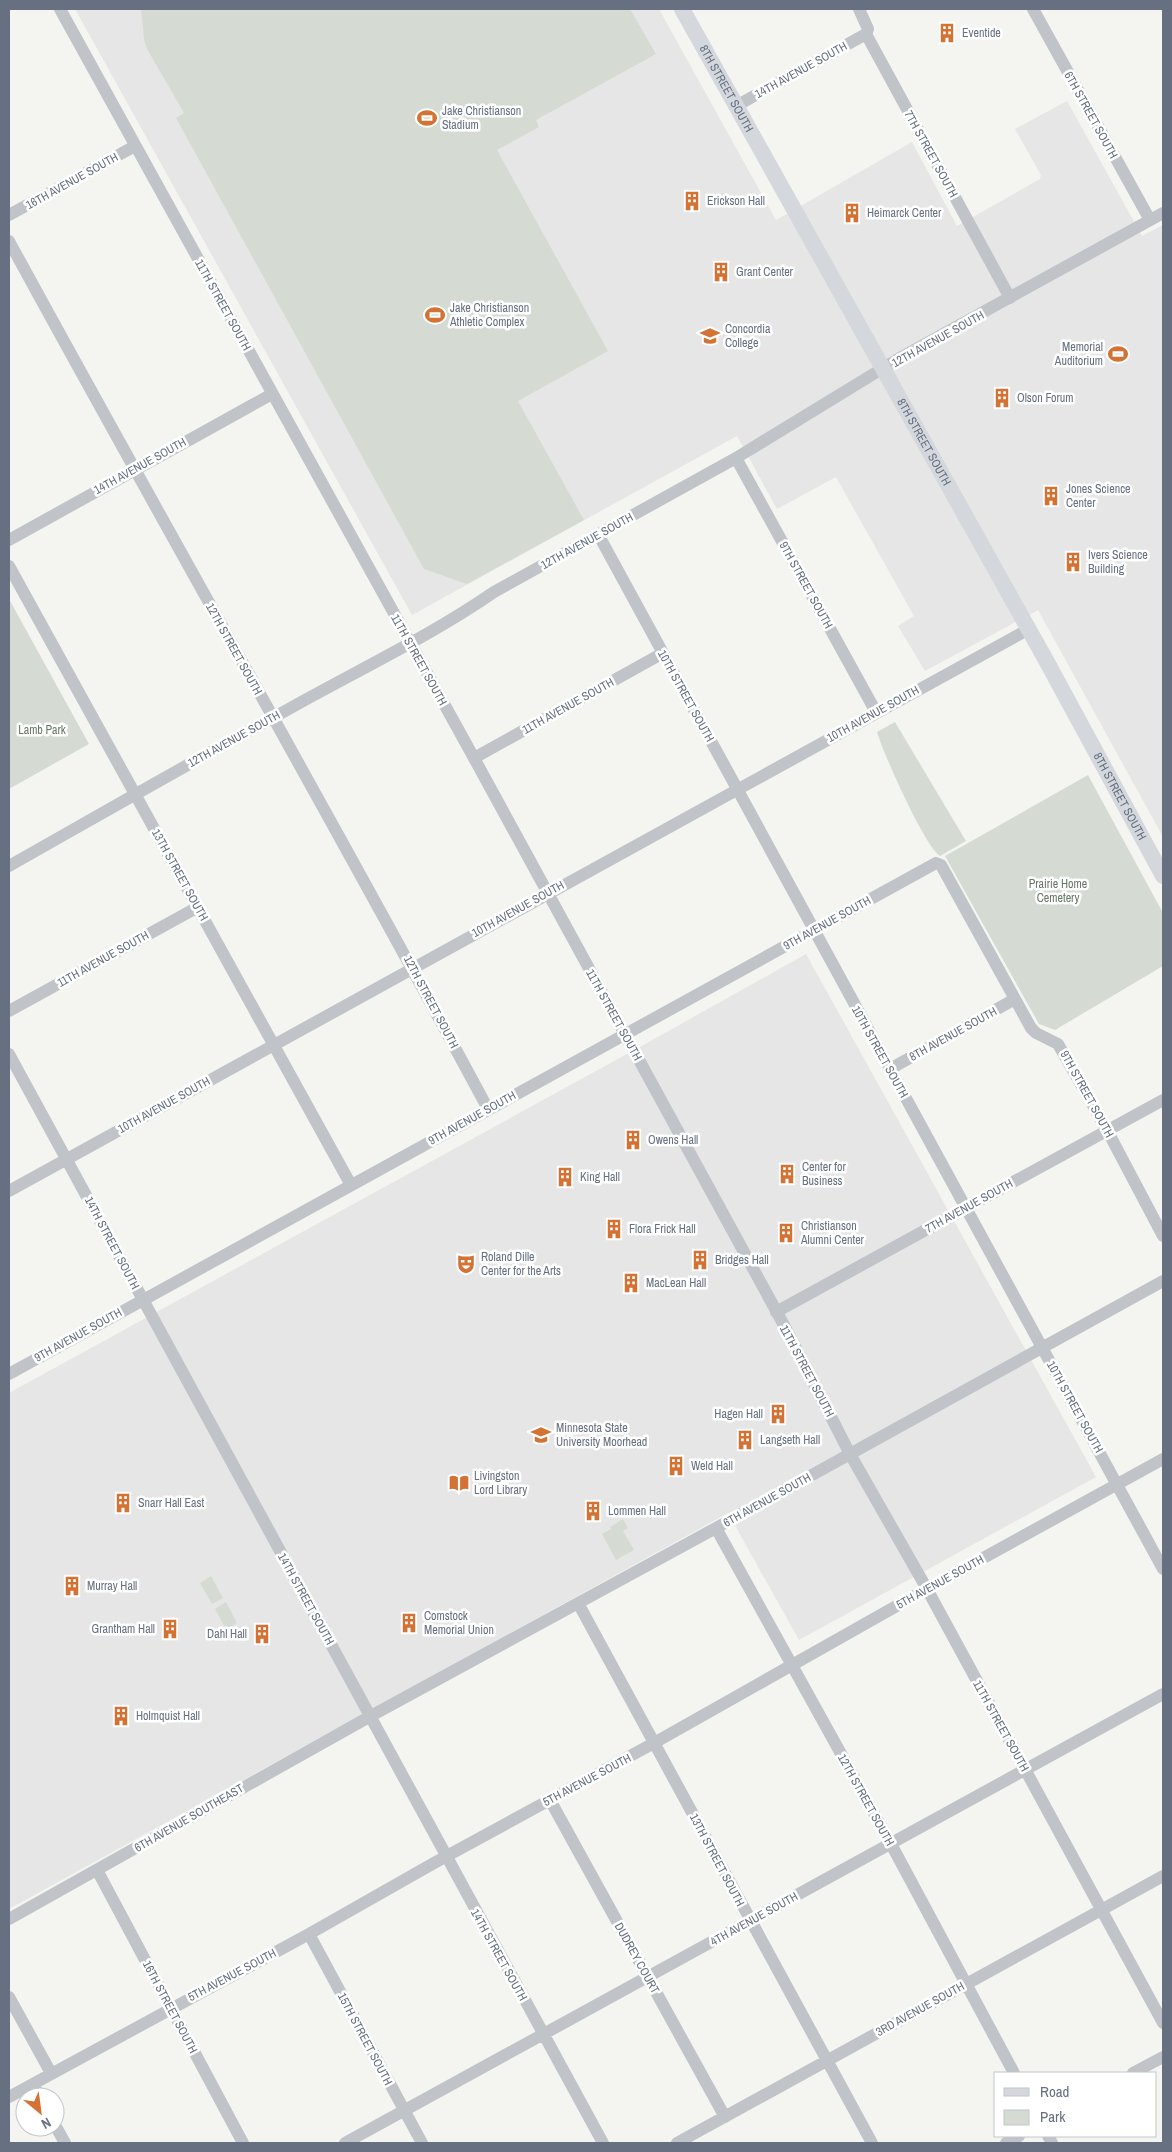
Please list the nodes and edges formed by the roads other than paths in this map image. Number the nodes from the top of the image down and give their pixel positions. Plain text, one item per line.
1 (60, 9) edge
2 (682, 9) edge
3 (858, 9) edge
4 (1033, 9) edge
5 (866, 34) junction
6 (736, 106) junction
7 (135, 146) junction
8 (1163, 212) edge
9 (9, 215) edge
10 (1150, 220) junction
11 (9, 241) edge
12 (1010, 298) junction
13 (883, 369) junction
14 (272, 394) junction
15 (736, 458) junction
16 (134, 470) junction
17 (598, 534) junction
18 (9, 540) edge
19 (9, 566) edge
20 (1029, 629) junction
21 (410, 643) junction
22 (663, 653) junction
23 (876, 712) junction
24 (273, 718) junction
25 (474, 758) junction
26 (737, 789) junction
27 (135, 795) junction
28 (936, 863) joint
29 (9, 866) edge
30 (1163, 876) edge
31 (548, 894) junction
32 (198, 907) junction
33 (814, 930) junction
34 (413, 968) junction
35 (1015, 999) junction
36 (9, 1011) edge
37 (624, 1034) junction
38 (274, 1044) junction
39 (9, 1054) edge
40 (890, 1069) junction
41 (1163, 1100) edge
42 (488, 1109) junction
43 (1107, 1130) junction
44 (66, 1159) junction
45 (351, 1185) junction
46 (9, 1192) edge
47 (966, 1208) junction
48 (1163, 1236) edge
49 (1163, 1281) edge
50 (142, 1300) junction
51 (776, 1312) junction
52 (1042, 1348) junction
53 (9, 1374) edge
54 (850, 1454) junction
55 (1163, 1459) edge
56 (1117, 1485) junction
57 (716, 1528) junction
58 (1163, 1569) edge
59 (927, 1589) junction
60 (578, 1603) junction
61 (792, 1666) junction
62 (1163, 1694) edge
63 (369, 1716) junction
64 (654, 1744) junction
65 (1026, 1770) junction
66 (550, 1800) junction
67 (891, 1844) junction
68 (446, 1856) junction
69 (97, 1870) junction
70 (1163, 1876) edge
71 (1101, 1910) junction
72 (9, 1919) edge
73 (750, 1921) junction
74 (309, 1934) junction
75 (648, 1977) junction
76 (966, 1984) junction
77 (9, 1997) edge
78 (171, 2008) junction
79 (1163, 2023) edge
80 (543, 2034) junction
81 (1163, 2057) edge
82 (827, 2061) junction
83 (1013, 2072) edge
84 (1135, 2072) edge
85 (51, 2074) junction
86 (33, 2084) junction
87 (35, 2087) edge
88 (9, 2097) edge
89 (404, 2111) junction
90 (724, 2117) junction
91 (1017, 2137) edge
92 (243, 2143) edge
93 (345, 2143) edge
94 (422, 2143) edge
95 (603, 2143) edge
96 (677, 2143) edge
97 (872, 2143) edge
98 (1006, 2143) edge

1 - 7 street, 11TH STREET SOUTH
2 - 6 main road, 8TH STREET SOUTH
3 - 5 street, 7TH STREET SOUTH
4 - 10 street, 6TH STREET SOUTH
5 - 6 street, 14TH AVENUE SOUTH
5 - 12 street, 7TH STREET SOUTH
6 - 13 main road, 8TH STREET SOUTH
7 - 9 street, 16TH AVENUE SOUTH
7 - 14 street, 11TH STREET SOUTH
8 - 10 street, 12TH AVENUE SOUTH
10 - 12 street, 12TH AVENUE SOUTH
11 - 16 street, 12TH STREET SOUTH
12 - 13 street, 12TH AVENUE SOUTH
13 - 15 street, 12TH AVENUE SOUTH
13 - 20 main road, 8TH STREET SOUTH
14 - 16 street, 14TH AVENUE SOUTH
14 - 21 street, 11TH STREET SOUTH
15 - 17 street, 12TH AVENUE SOUTH
15 - 23 street, 9TH STREET SOUTH
16 - 18 street, 14TH AVENUE SOUTH
16 - 24 street, 12TH STREET SOUTH
17 - 21 street, 12TH AVENUE SOUTH
17 - 22 street, 10TH STREET SOUTH
19 - 27 street, 13TH STREET SOUTH
20 - 23 street, 10TH AVENUE SOUTH
20 - 30 main road, 8TH STREET SOUTH
21 - 24 street, 12TH AVENUE SOUTH
21 - 25 street, 11TH STREET SOUTH
22 - 25 street, 11TH AVENUE SOUTH
22 - 26 street, 10TH STREET SOUTH
23 - 26 street, 10TH AVENUE SOUTH
24 - 27 street, 12TH AVENUE SOUTH
24 - 34 street, 12TH STREET SOUTH
25 - 31 street, 11TH STREET SOUTH
26 - 31 street, 10TH AVENUE SOUTH
26 - 33 street, 10TH STREET SOUTH
27 - 29 street, 12TH AVENUE SOUTH
27 - 32 street, 13TH STREET SOUTH
28 - 33 street, 9TH AVENUE SOUTH
28 - 35 street, 9TH STREET SOUTH
31 - 34 street, 10TH AVENUE SOUTH
31 - 37 street, 11TH STREET SOUTH
32 - 36 street, 11TH AVENUE SOUTH
32 - 38 street, 13TH STREET SOUTH
33 - 37 street, 9TH AVENUE SOUTH
33 - 40 street, 10TH STREET SOUTH
34 - 38 street, 10TH AVENUE SOUTH
34 - 42 street, 12TH STREET SOUTH
35 - 40 street, 8TH AVENUE SOUTH
35 - 43 street, 9TH STREET SOUTH
37 - 42 street, 9TH AVENUE SOUTH
37 - 51 street, 11TH STREET SOUTH
38 - 44 street, 10TH AVENUE SOUTH
38 - 45 street, 13TH STREET SOUTH
39 - 44 street, 14TH STREET SOUTH
40 - 47 street, 10TH STREET SOUTH
41 - 43 street, 7TH AVENUE SOUTH
42 - 45 street, 9TH AVENUE SOUTH
43 - 47 street, 7TH AVENUE SOUTH
43 - 48 street, 9TH STREET SOUTH
44 - 46 street, 10TH AVENUE SOUTH
44 - 50 street, 14TH STREET SOUTH
45 - 50 street, 9TH AVENUE SOUTH
47 - 51 street, 7TH AVENUE SOUTH
47 - 52 street, 10TH STREET SOUTH
49 - 52 street, 6TH AVENUE SOUTH
50 - 53 street, 9TH AVENUE SOUTH
50 - 63 street, 14TH STREET SOUTH
51 - 54 street, 11TH STREET SOUTH
52 - 54 street, 6TH AVENUE SOUTH
52 - 56 street, 10TH STREET SOUTH
54 - 57 street, 6TH AVENUE SOUTH
54 - 59 street, 11TH STREET SOUTH
55 - 56 street, 5TH AVENUE SOUTH
56 - 58 street, 10TH STREET SOUTH
56 - 59 street, 5TH AVENUE SOUTH
57 - 60 street, 6TH AVENUE SOUTH
57 - 61 street, 12TH STREET SOUTH
59 - 61 street, 5TH AVENUE SOUTH
59 - 65 street, 11TH STREET SOUTH
60 - 63 street, 6TH AVENUE SOUTH
60 - 64 street, 13TH STREET SOUTH
61 - 64 street, 5TH AVENUE SOUTH
61 - 67 street, 12TH STREET SOUTH
62 - 65 street, 4TH AVENUE SOUTH
63 - 68 street, 14TH STREET SOUTH
63 - 69 street, 6TH AVENUE SOUTHEAST
64 - 66 street, 5TH AVENUE SOUTH
64 - 73 street, 13TH STREET SOUTH
65 - 67 street, 4TH AVENUE SOUTH
65 - 71 street, 11TH STREET SOUTH
66 - 68 street, 5TH AVENUE SOUTH
66 - 75 street, DUDREY COURT
67 - 73 street, 4TH AVENUE SOUTH
67 - 76 street, 12TH STREET SOUTH
68 - 74 street, 5TH AVENUE SOUTH
68 - 80 street, 14TH STREET SOUTH
69 - 72 street, 6TH AVENUE SOUTHEAST
69 - 78 street, 16TH STREET SOUTH
70 - 71 street, 3RD AVENUE SOUTH
71 - 76 street, 3RD AVENUE SOUTH
71 - 79 street, 11TH STREET SOUTH
73 - 75 street, 4TH AVENUE SOUTH
73 - 82 street, 13TH STREET SOUTH
74 - 78 street, 5TH AVENUE SOUTH
74 - 89 street, 15TH STREET SOUTH
75 - 80 street, 4TH AVENUE SOUTH
75 - 90 street, DUDREY COURT
76 - 82 street, 3RD AVENUE SOUTH
76 - 83 street, 12TH STREET SOUTH
77 - 85 street
78 - 85 street, 5TH AVENUE SOUTH
78 - 92 street, 16TH STREET SOUTH
80 - 89 street, 4TH AVENUE SOUTH
80 - 95 street, 14TH STREET SOUTH
81 - 84 street
82 - 90 street, 3RD AVENUE SOUTH
82 - 97 street, 13TH STREET SOUTH
85 - 86 street, 5TH AVENUE SOUTH
86 - 87 street
86 - 88 street, 5TH AVENUE SOUTH
89 - 93 street, 4TH AVENUE SOUTH
89 - 94 street, 15TH STREET SOUTH
90 - 96 street, 3RD AVENUE SOUTH
91 - 98 street

